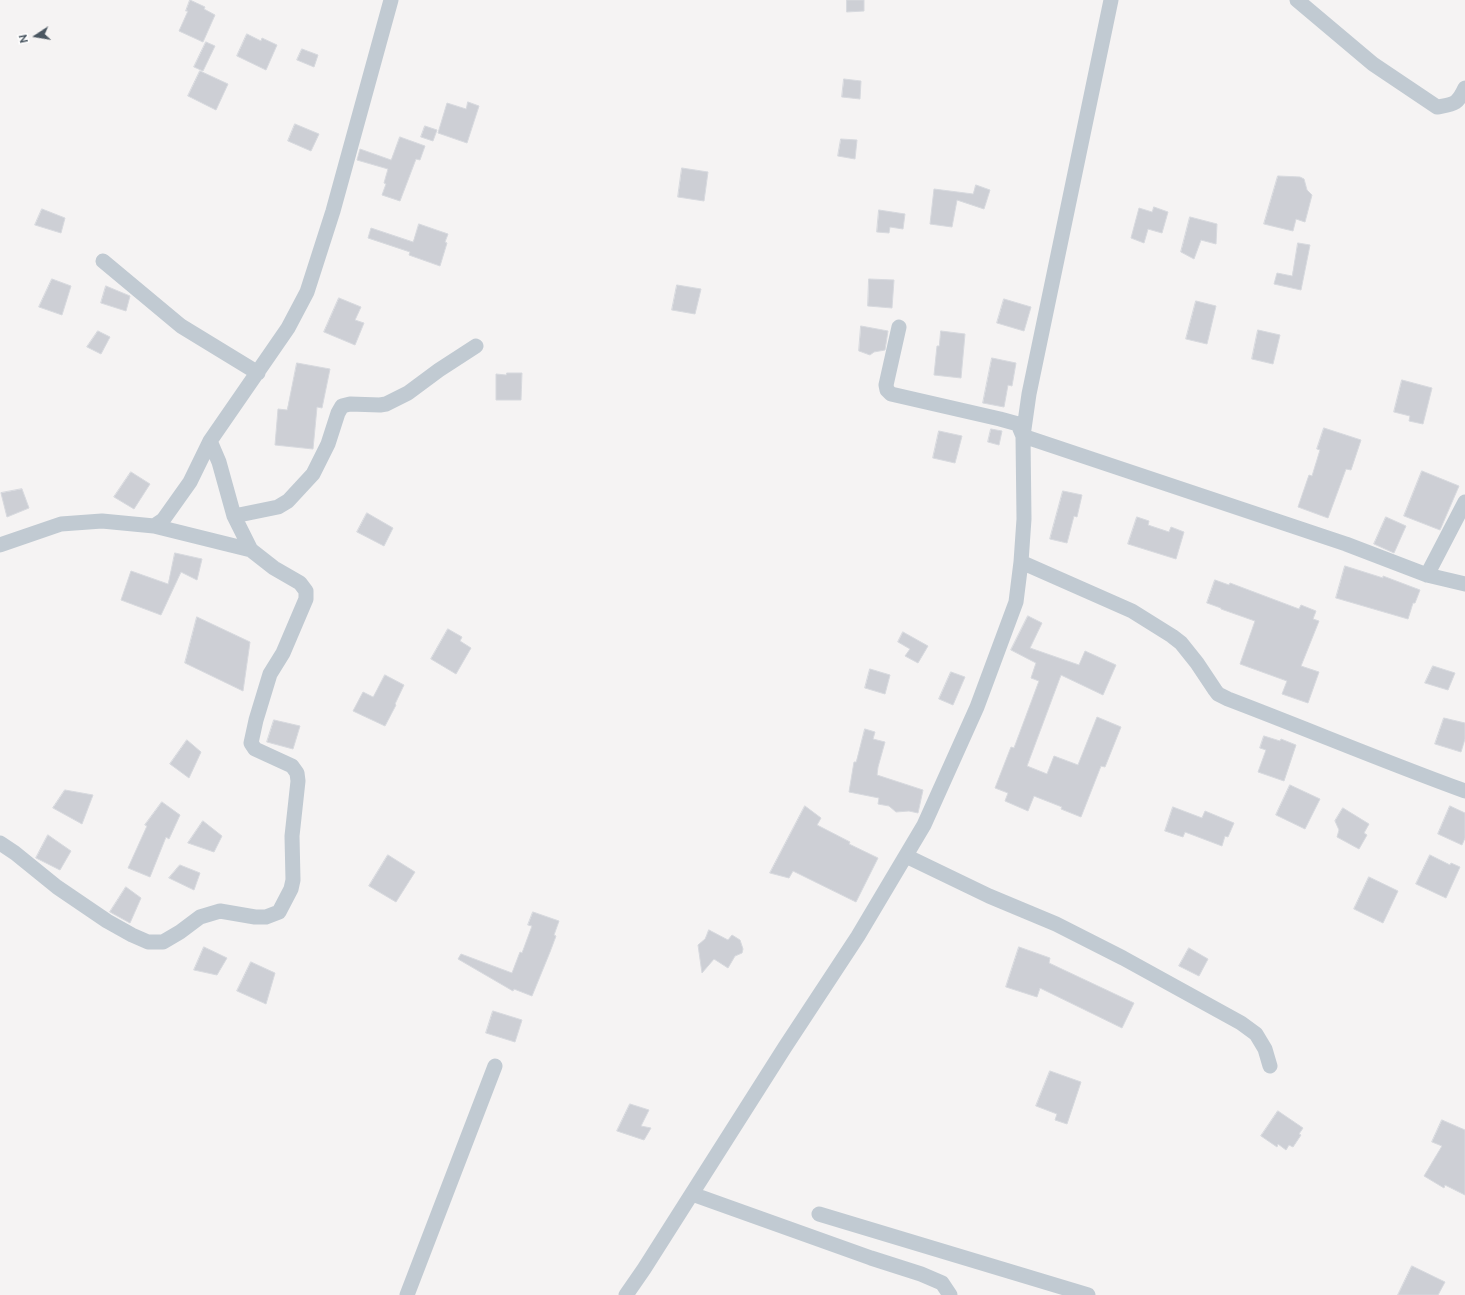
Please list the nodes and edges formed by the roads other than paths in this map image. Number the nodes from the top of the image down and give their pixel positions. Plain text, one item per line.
1 (391, 0) edge
2 (1111, 0) edge
3 (1297, 0) edge
4 (1465, 88) edge
5 (103, 261) dead end
6 (899, 327) dead end
7 (476, 346) dead end
8 (258, 373) junction
9 (1023, 436) junction
10 (210, 441) junction
11 (1465, 502) edge
12 (234, 516) junction
13 (154, 526) junction
14 (0, 545) edge
15 (252, 550) junction
16 (1021, 562) junction
17 (1427, 575) junction
18 (1465, 584) edge
19 (1465, 791) edge
20 (0, 843) edge
21 (906, 856) junction
22 (495, 1066) dead end
23 (1270, 1066) dead end
24 (692, 1194) junction
25 (819, 1214) dead end
26 (407, 1295) edge
27 (626, 1295) edge
28 (950, 1295) edge
29 (1088, 1295) edge

1 - 8 street
2 - 9 street
3 - 4 street
5 - 8 street
6 - 9 street
7 - 12 street
8 - 10 street
9 - 16 street
9 - 17 street
10 - 12 street
10 - 13 street
11 - 17 street
12 - 15 street
13 - 14 street
13 - 15 street
15 - 20 street
16 - 19 street
16 - 21 street
17 - 18 street
21 - 23 street
21 - 24 street
22 - 26 street
24 - 27 street
24 - 28 street
25 - 29 street

